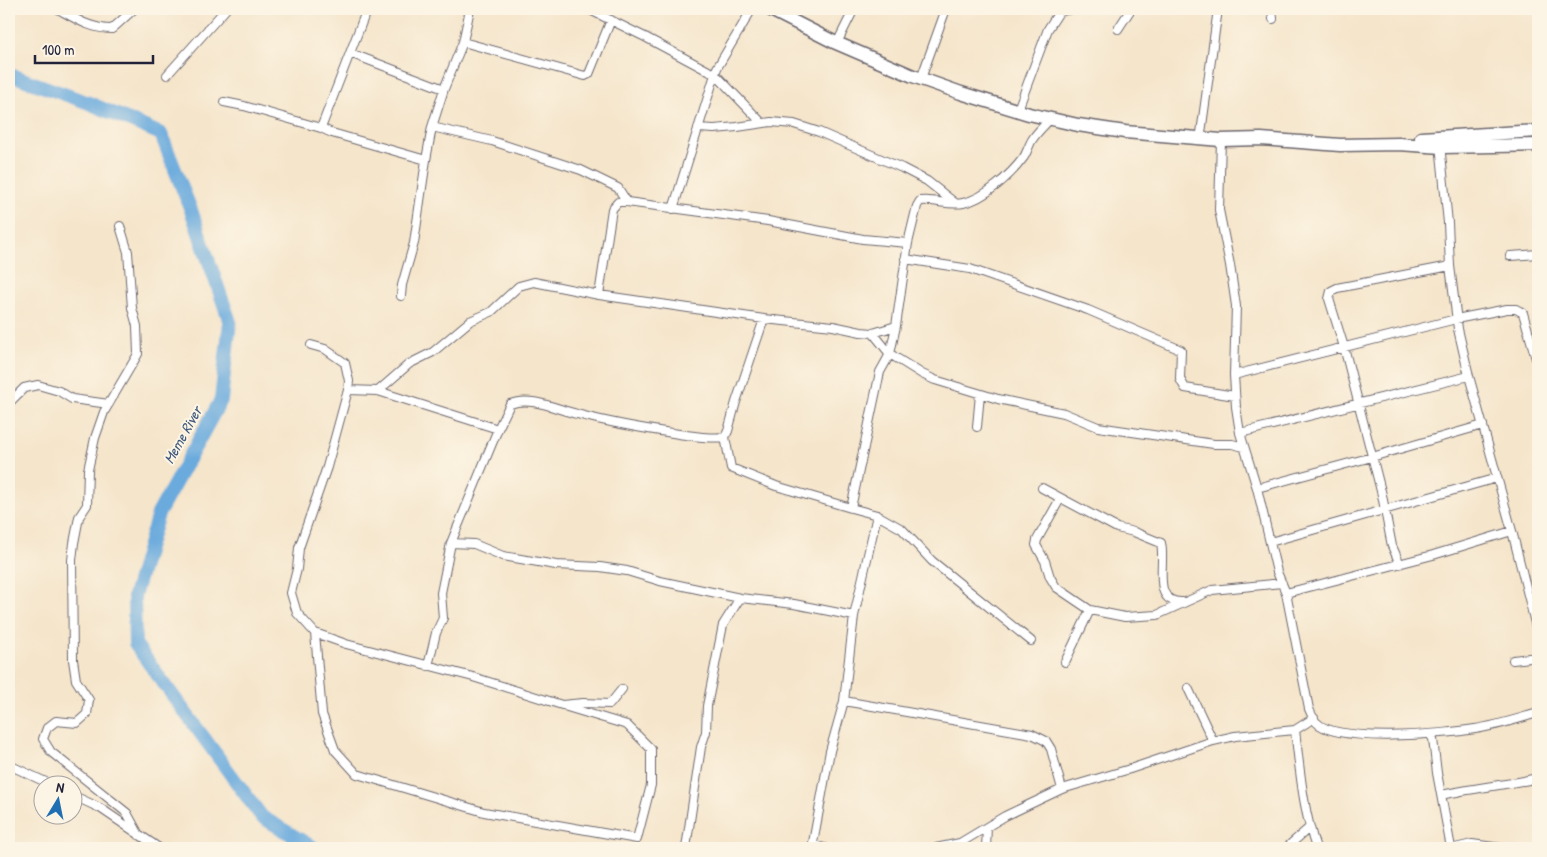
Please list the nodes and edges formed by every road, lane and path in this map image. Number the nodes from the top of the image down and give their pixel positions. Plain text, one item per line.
1 (58, 9) edge
2 (134, 9) edge
3 (226, 9) edge
4 (367, 9) edge
5 (470, 9) edge
6 (588, 9) edge
7 (752, 9) edge
8 (769, 9) edge
9 (786, 9) edge
10 (854, 9) edge
11 (946, 9) edge
12 (1072, 9) edge
13 (1131, 9) edge
14 (1218, 9) edge
15 (1272, 9) edge
16 (611, 20) junction
17 (1273, 20) dead end
18 (1118, 29) dead end
19 (840, 37) junction
20 (462, 42) junction
21 (350, 52) junction
22 (923, 73) junction
23 (716, 74) junction
24 (167, 75) dead end
25 (444, 90) junction
26 (224, 102) dead end
27 (1020, 104) junction
28 (1050, 119) junction
29 (762, 123) junction
30 (432, 127) junction
31 (321, 128) junction
32 (698, 128) junction
33 (1538, 131) edge
34 (1201, 133) junction
35 (1221, 140) junction
36 (1440, 142) junction
37 (1538, 144) edge
38 (426, 160) junction
39 (627, 202) junction
40 (956, 204) junction
41 (673, 209) junction
42 (120, 226) dead end
43 (908, 243) junction
44 (1538, 254) edge
45 (1510, 256) dead end
46 (905, 259) junction
47 (1450, 266) junction
48 (599, 294) junction
49 (401, 296) dead end
50 (1456, 318) junction
51 (764, 319) junction
52 (896, 326) junction
53 (872, 333) junction
54 (310, 345) dead end
55 (1344, 347) junction
56 (890, 354) junction
57 (1538, 366) edge
58 (1234, 375) junction
59 (1469, 376) junction
60 (348, 390) junction
61 (378, 391) junction
62 (980, 394) junction
63 (1235, 396) junction
64 (9, 403) edge
65 (109, 404) junction
66 (1358, 405) junction
67 (1483, 425) junction
68 (977, 427) dead end
69 (498, 430) junction
70 (1240, 433) junction
71 (725, 437) junction
72 (1244, 448) junction
73 (1372, 457) junction
74 (1497, 478) junction
75 (1042, 488) dead end
76 (1257, 488) junction
77 (1060, 499) junction
78 (851, 508) junction
79 (1385, 509) junction
80 (877, 515) junction
81 (1512, 532) junction
82 (1270, 542) junction
83 (451, 544) junction
84 (1400, 564) junction
85 (1282, 583) junction
86 (1286, 593) junction
87 (740, 598) junction
88 (1184, 602) junction
89 (1090, 610) junction
90 (854, 616) junction
91 (314, 633) junction
92 (1538, 635) edge
93 (1031, 641) dead end
94 (1538, 657) edge
95 (1513, 660) dead end
96 (1065, 662) dead end
97 (428, 666) junction
98 (1188, 688) dead end
99 (622, 690) dead end
100 (844, 701) junction
101 (562, 705) junction
102 (1538, 713) edge
103 (1314, 718) junction
104 (1295, 730) junction
105 (1430, 734) junction
106 (1213, 741) junction
107 (9, 765) edge
108 (32, 776) edge
109 (1538, 778) edge
110 (1062, 789) junction
111 (1441, 795) junction
112 (82, 800) edge
113 (987, 827) junction
114 (1309, 828) junction
115 (139, 835) junction
116 (812, 847) edge
117 (159, 848) edge
118 (686, 848) edge
119 (825, 848) edge
120 (936, 848) edge
121 (986, 848) edge
122 (1286, 848) edge
123 (1316, 848) edge
124 (1453, 848) edge
125 (1501, 848) edge

1 - 2 street
3 - 24 street
4 - 21 street
5 - 20 street
6 - 16 street
7 - 23 street
8 - 28 main road
9 - 19 main road
10 - 19 street
11 - 22 street
12 - 27 street
13 - 18 street
14 - 34 street
15 - 17 street
16 - 20 street
16 - 23 street
19 - 22 main road
20 - 25 street
21 - 25 street
21 - 31 street
22 - 27 main road
23 - 29 street
23 - 32 street
25 - 30 street
26 - 31 street
27 - 34 main road
28 - 35 main road
28 - 40 street
29 - 32 street
29 - 40 street
30 - 38 street
30 - 39 street
31 - 38 street
32 - 41 street
33 - 36 main road
34 - 36 main road
35 - 36 main road
35 - 58 street
36 - 37 main road
36 - 47 street
38 - 49 street
39 - 41 street
39 - 48 street
40 - 43 street
41 - 43 street
42 - 65 street
43 - 46 street
44 - 45 street
46 - 52 street
46 - 63 street
47 - 50 street
47 - 55 street
48 - 51 street
48 - 61 street
50 - 55 street
50 - 57 street
50 - 59 street
51 - 53 street
51 - 71 street
52 - 53 street
52 - 56 street
53 - 56 street
54 - 60 street
55 - 58 street
55 - 66 street
56 - 62 street
56 - 78 street
58 - 63 street
59 - 66 street
59 - 67 street
60 - 61 street
60 - 91 street
61 - 69 street
62 - 68 street
62 - 72 street
63 - 70 street
64 - 65 street
65 - 115 street
66 - 70 street
66 - 73 street
67 - 73 street
67 - 74 street
69 - 71 street
69 - 83 street
70 - 72 street
71 - 78 street
72 - 76 street
73 - 76 street
73 - 79 street
74 - 79 street
74 - 81 street
75 - 77 street
76 - 82 street
77 - 88 street
77 - 89 street
78 - 80 street
79 - 82 street
79 - 84 street
80 - 90 street
80 - 93 street
81 - 84 street
81 - 92 street
82 - 85 street
83 - 87 street
83 - 97 street
84 - 86 street
85 - 86 street
85 - 88 street
86 - 103 street
87 - 90 street
87 - 118 street
88 - 89 street
89 - 96 street
90 - 100 street
91 - 97 street
91 - 101 street
94 - 95 street
97 - 101 street
98 - 106 street
99 - 101 street
100 - 110 street
100 - 116 street
102 - 105 street
103 - 104 street
103 - 105 street
104 - 106 street
104 - 114 street
105 - 111 street
106 - 110 street
107 - 108 street
109 - 111 street
110 - 113 street
111 - 124 street
112 - 115 street
113 - 120 street
113 - 121 street
114 - 122 street
114 - 123 street
115 - 117 street
116 - 119 street
124 - 125 street

